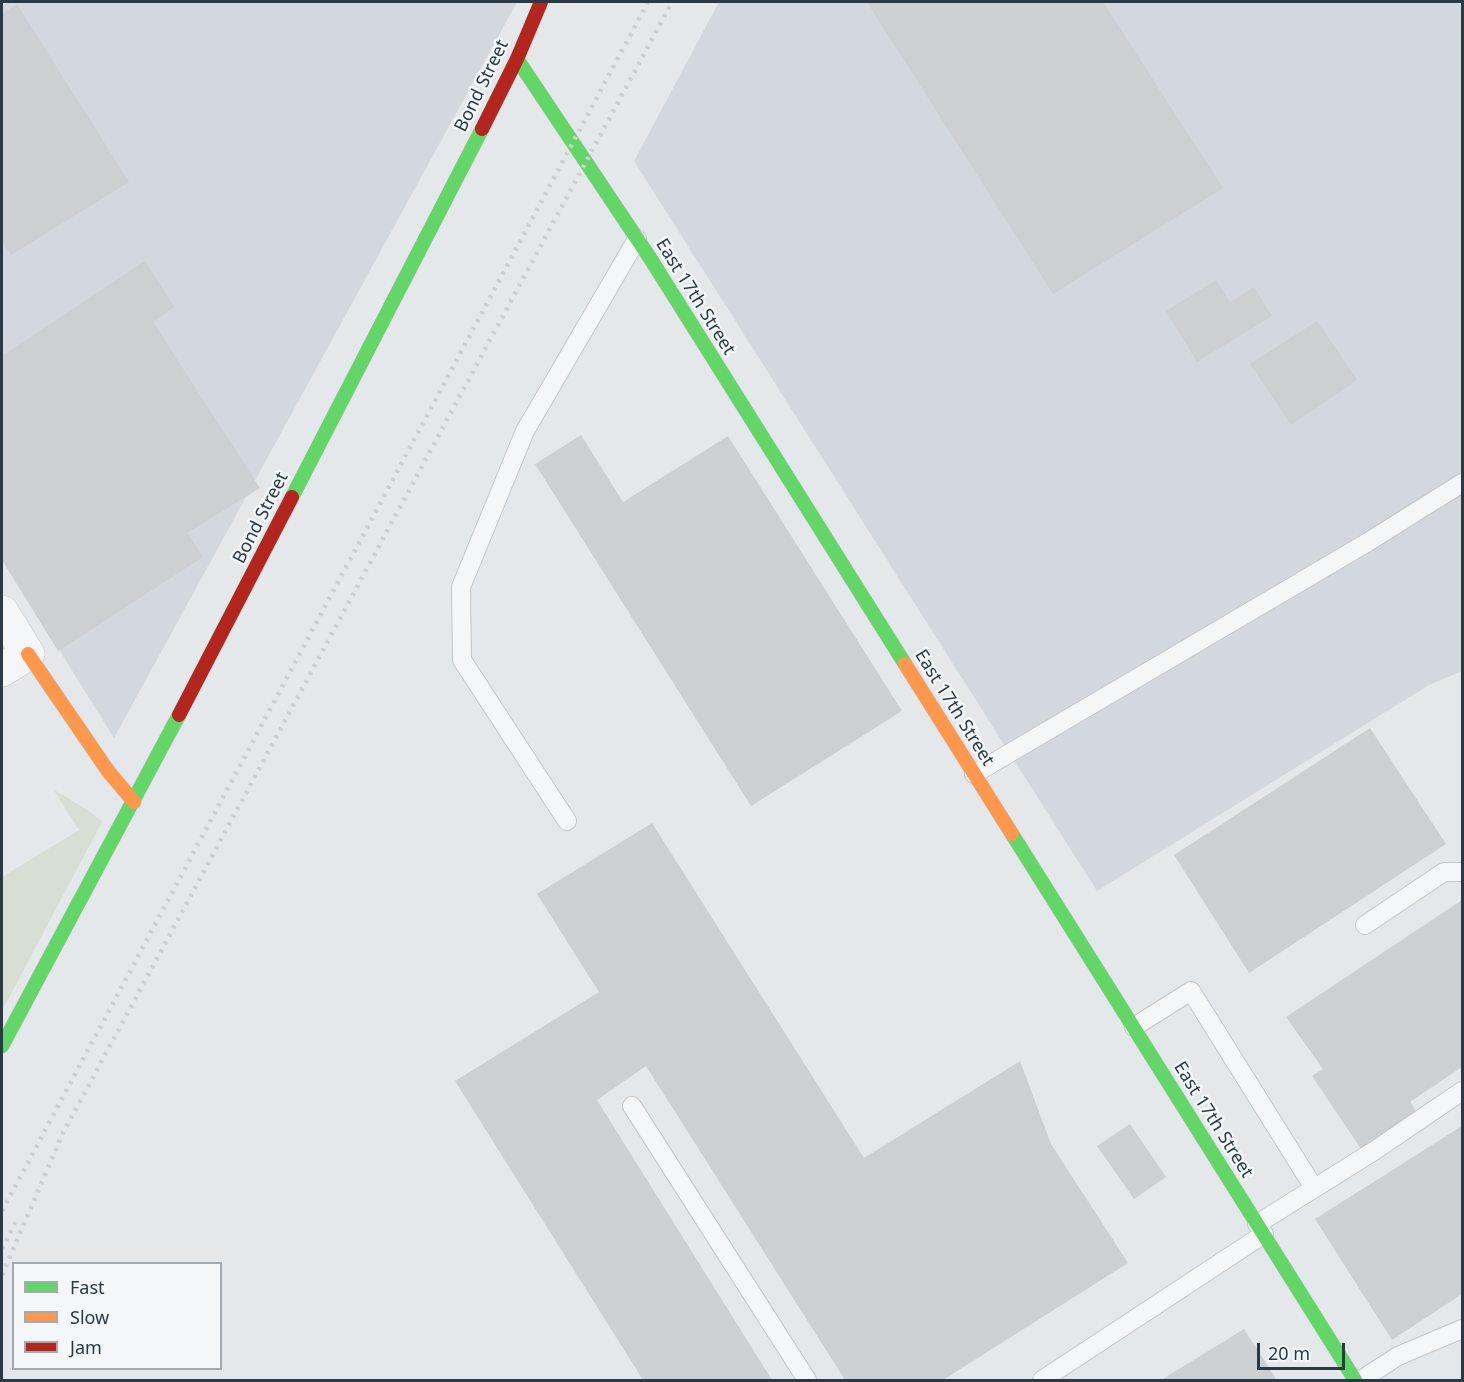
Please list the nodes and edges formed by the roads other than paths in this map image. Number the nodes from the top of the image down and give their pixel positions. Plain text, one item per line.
1 (541, 2) edge
2 (516, 59) junction
3 (638, 239) junction
4 (1462, 483) edge
5 (2, 612) edge
6 (15, 662) edge
7 (974, 774) junction
8 (134, 802) junction
9 (567, 821) dead end
10 (1462, 873) edge
11 (1365, 925) dead end
12 (1134, 1027) junction
13 (2, 1046) edge
14 (1462, 1091) edge
15 (632, 1106) dead end
16 (1314, 1188) junction
17 (1260, 1229) junction
18 (1462, 1329) edge
19 (807, 1380) edge
20 (1042, 1380) edge
21 (1355, 1380) edge
22 (1361, 1380) edge

1 - 2 street, Bond Street
2 - 3 street, East 17th Street
2 - 8 street, Bond Street
3 - 7 street, East 17th Street
3 - 9 lane
4 - 7 lane
5 - 6 street
6 - 8 street
7 - 12 street, East 17th Street
8 - 13 street, Bond Street
10 - 11 lane
12 - 16 lane
12 - 17 street, East 17th Street
14 - 16 lane
15 - 19 lane
16 - 17 lane
17 - 20 lane
17 - 21 street, East 17th Street
18 - 22 lane

